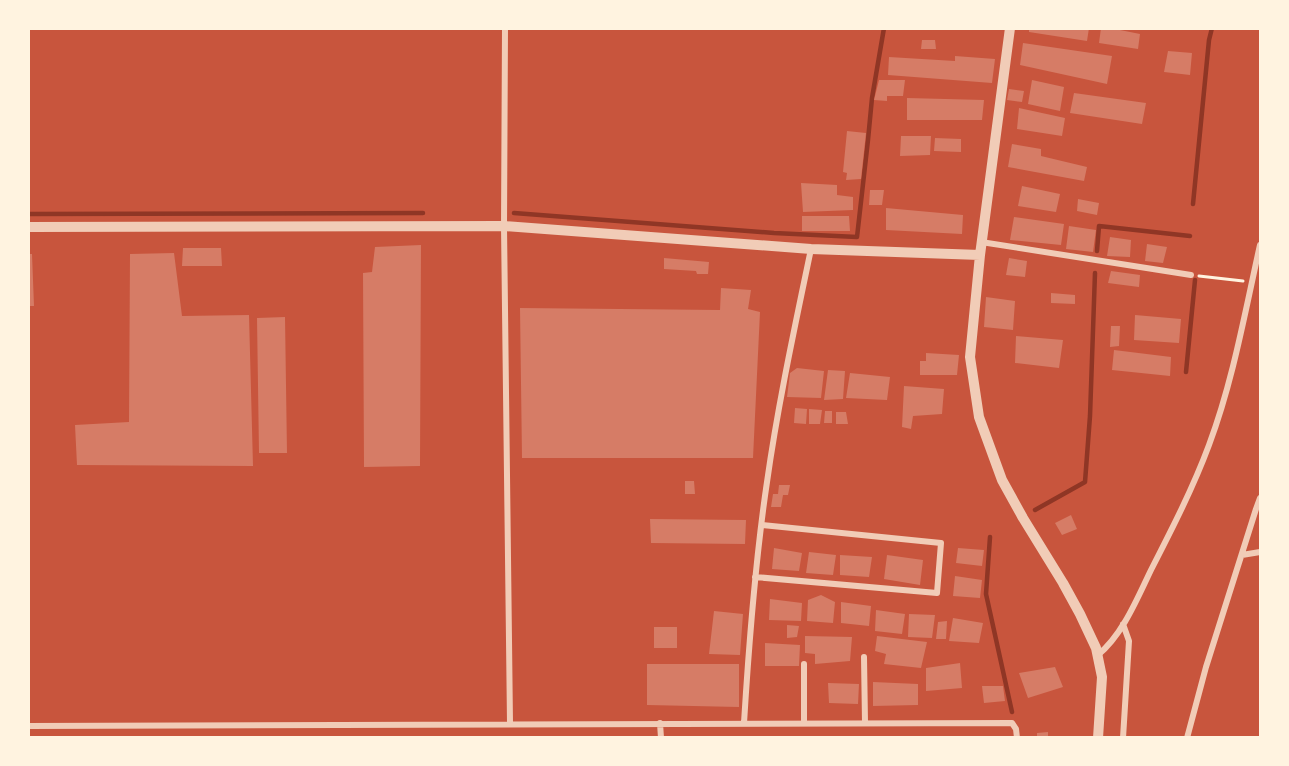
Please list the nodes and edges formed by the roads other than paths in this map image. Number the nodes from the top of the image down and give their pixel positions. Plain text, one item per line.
1 (505, 28) edge
2 (1010, 28) edge
3 (28, 226) edge
4 (504, 226) junction
5 (981, 242) junction
6 (1260, 245) edge
7 (811, 249) junction
8 (980, 255) junction
9 (1191, 275) road end
10 (1260, 498) edge
11 (762, 525) junction
12 (1260, 552) edge
13 (1242, 555) junction
14 (755, 577) junction
15 (1123, 624) junction
16 (1097, 655) junction
17 (864, 657) dead end
18 (804, 664) dead end
19 (510, 723) junction
20 (660, 723) junction
21 (744, 723) junction
22 (804, 723) junction
23 (865, 723) junction
24 (28, 726) edge
25 (661, 738) edge
26 (1017, 738) edge
27 (1098, 738) edge
28 (1123, 738) edge
29 (1187, 738) edge

1 - 4 street
2 - 5 street
3 - 4 street
4 - 7 street
4 - 19 street
5 - 8 street
5 - 9 street
6 - 15 street
7 - 8 street
7 - 11 street
8 - 16 street
10 - 13 street
11 - 14 street
11 - 14 street
12 - 13 street
13 - 29 street
14 - 21 street
15 - 16 street
15 - 28 street
16 - 27 street
17 - 23 street
18 - 22 street
19 - 20 street
19 - 24 street
20 - 21 street
20 - 25 street
21 - 22 street
22 - 23 street
23 - 26 street

